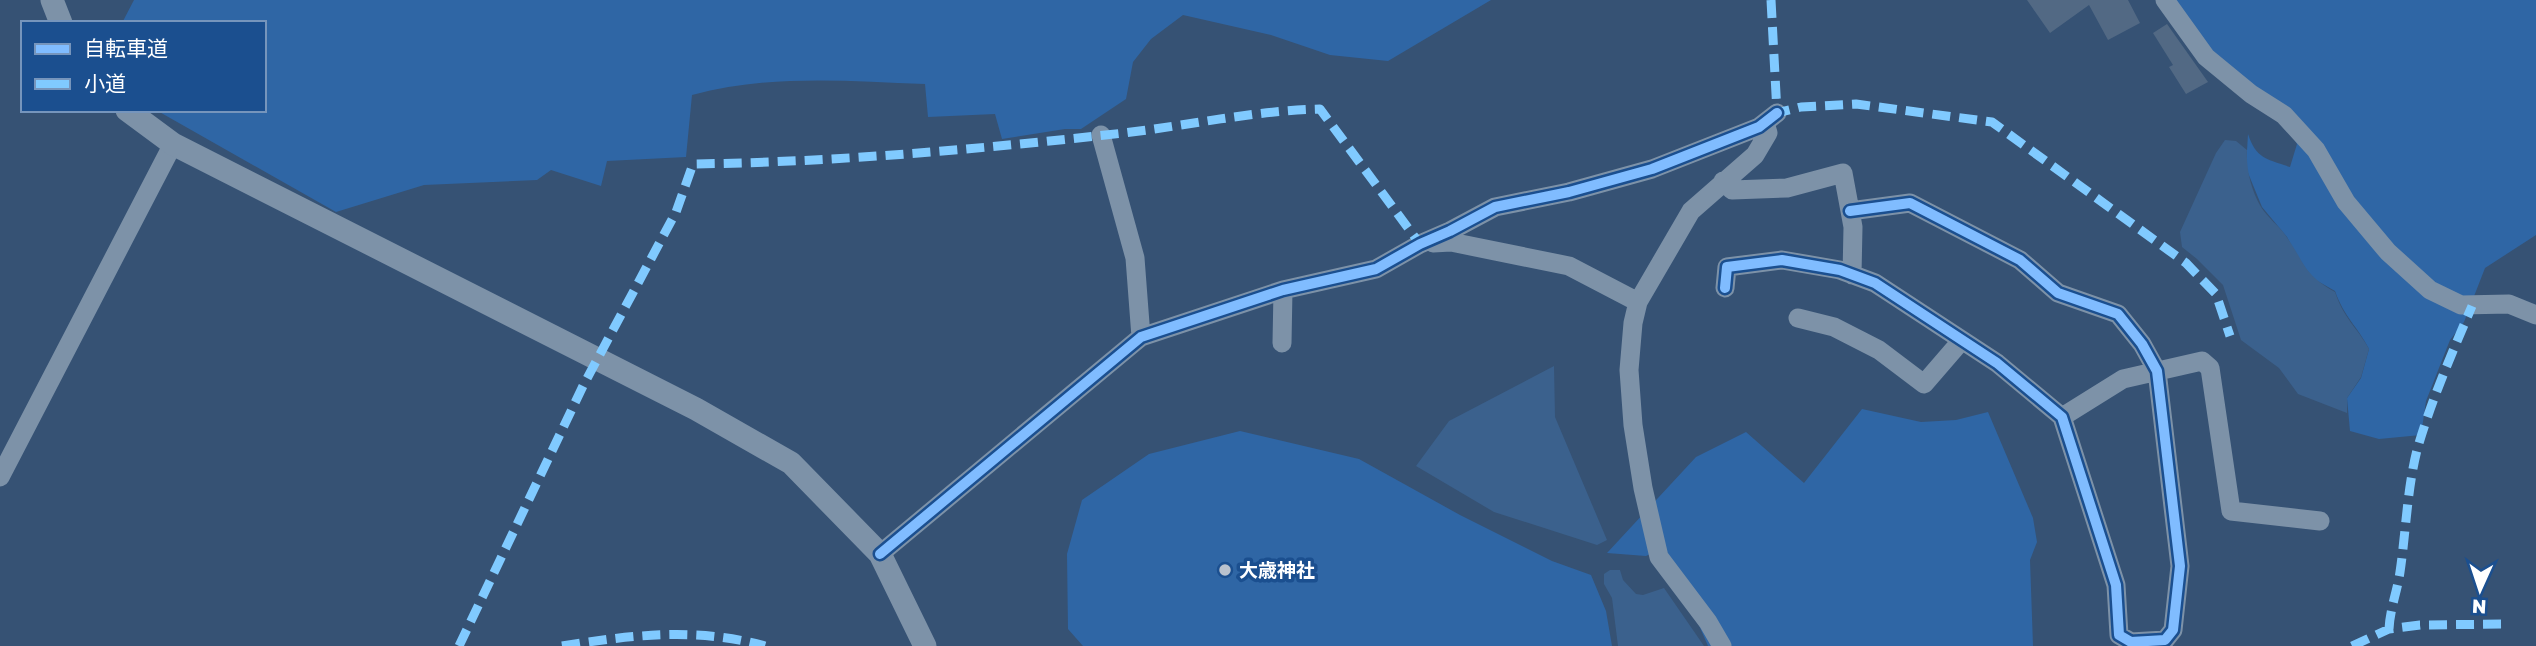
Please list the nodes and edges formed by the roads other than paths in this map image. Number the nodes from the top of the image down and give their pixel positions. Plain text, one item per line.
1 (52, 0) edge
2 (2165, 0) edge
3 (60, 21) edge
4 (130, 112) edge
5 (1101, 135) dead end
6 (173, 144) junction
7 (1723, 181) junction
8 (1850, 211) junction
9 (1420, 244) junction
10 (1852, 275) junction
11 (1725, 288) dead end
12 (1283, 290) junction
13 (1638, 302) junction
14 (2536, 315) edge
15 (1798, 318) dead end
16 (1141, 337) junction
17 (1962, 340) junction
18 (1282, 343) dead end
19 (2157, 371) junction
20 (2062, 417) junction
21 (0, 477) edge
22 (2320, 521) dead end
23 (880, 554) junction
24 (925, 646) edge
25 (1722, 646) edge

1 - 3 street
2 - 14 street
4 - 6 street
5 - 16 street
6 - 21 street
6 - 23 street
7 - 8 street
7 - 9 street
7 - 13 street
8 - 10 street
8 - 19 street
9 - 12 street
9 - 13 street
10 - 11 street
10 - 17 street
12 - 16 street
12 - 18 street
13 - 25 street
15 - 17 street
16 - 23 street
17 - 20 street
19 - 20 street
19 - 20 street
19 - 22 street
23 - 24 street

